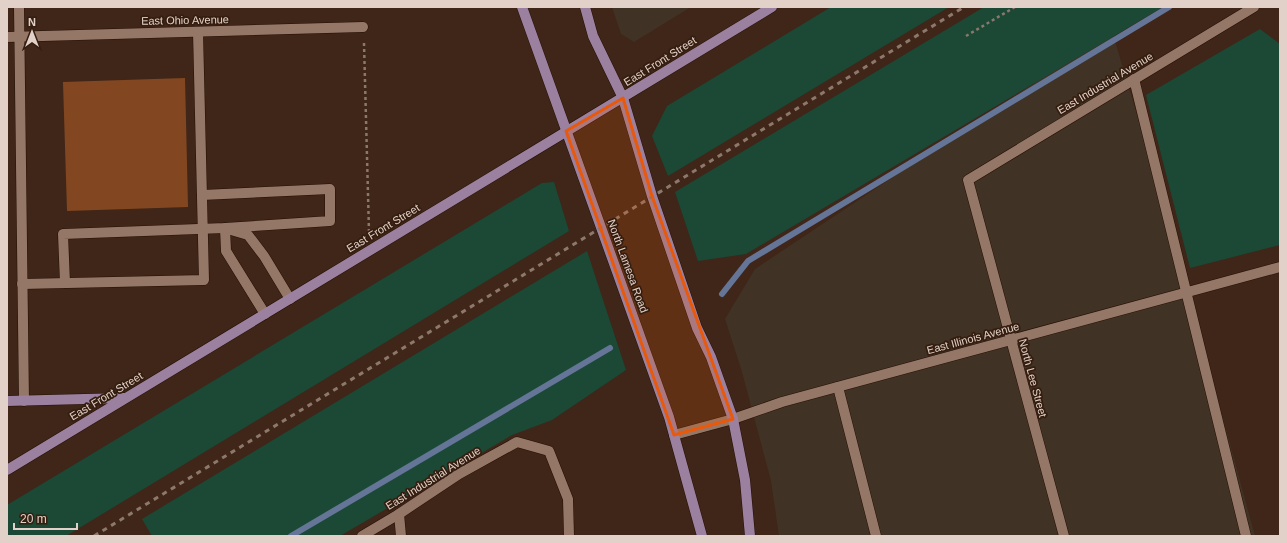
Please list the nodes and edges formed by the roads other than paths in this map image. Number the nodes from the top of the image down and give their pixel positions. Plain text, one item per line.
1 (19, 7) edge
2 (522, 7) edge
3 (585, 7) edge
4 (772, 7) edge
5 (1254, 7) edge
6 (364, 27) road end
7 (198, 32) junction
8 (7, 36) edge
9 (19, 36) junction
10 (1134, 79) junction
11 (624, 98) junction
12 (566, 131) junction
13 (968, 180) joint
14 (202, 195) junction
15 (225, 228) junction
16 (203, 229) junction
17 (1280, 267) edge
18 (64, 283) junction
19 (22, 284) junction
20 (1186, 292) junction
21 (290, 299) junction
22 (265, 314) junction
23 (1011, 340) junction
24 (838, 387) junction
25 (126, 398) junction
26 (7, 401) edge
27 (24, 401) junction
28 (733, 419) junction
29 (674, 435) junction
30 (7, 470) edge
31 (398, 514) junction
32 (362, 536) edge
33 (401, 536) edge
34 (569, 536) edge
35 (702, 536) edge
36 (750, 536) edge
37 (876, 536) edge
38 (1064, 536) edge
39 (1246, 536) edge

1 - 9 street
2 - 12 main road, North Lamesa Road
3 - 11 main road
4 - 11 main road, East Front Street
5 - 10 street, East Industrial Avenue
6 - 7 street, East Ohio Avenue
7 - 9 street, East Ohio Avenue
7 - 14 street
8 - 9 street, East Ohio Avenue
9 - 19 street
10 - 13 street, East Industrial Avenue
10 - 20 street
11 - 12 main road, East Front Street
11 - 28 main road
12 - 21 main road, East Front Street
12 - 29 main road, North Lamesa Road
13 - 23 street, North Lee Street
14 - 15 street
14 - 16 street
15 - 16 street
15 - 21 street
15 - 22 street
16 - 18 street
16 - 18 street
17 - 20 street, East Illinois Avenue
18 - 19 street
19 - 27 street
20 - 23 street, East Illinois Avenue
20 - 39 street
21 - 22 main road, East Front Street
22 - 25 main road, East Front Street
23 - 24 street, East Illinois Avenue
23 - 38 street, North Lee Street
24 - 28 street, East Illinois Avenue
24 - 37 street
25 - 27 main road
25 - 30 main road, East Front Street
26 - 27 main road
28 - 29 street, East Illinois Avenue
28 - 36 main road
29 - 35 main road, North Lamesa Road
31 - 32 street, East Industrial Avenue
31 - 33 street
31 - 34 street, East Industrial Avenue

